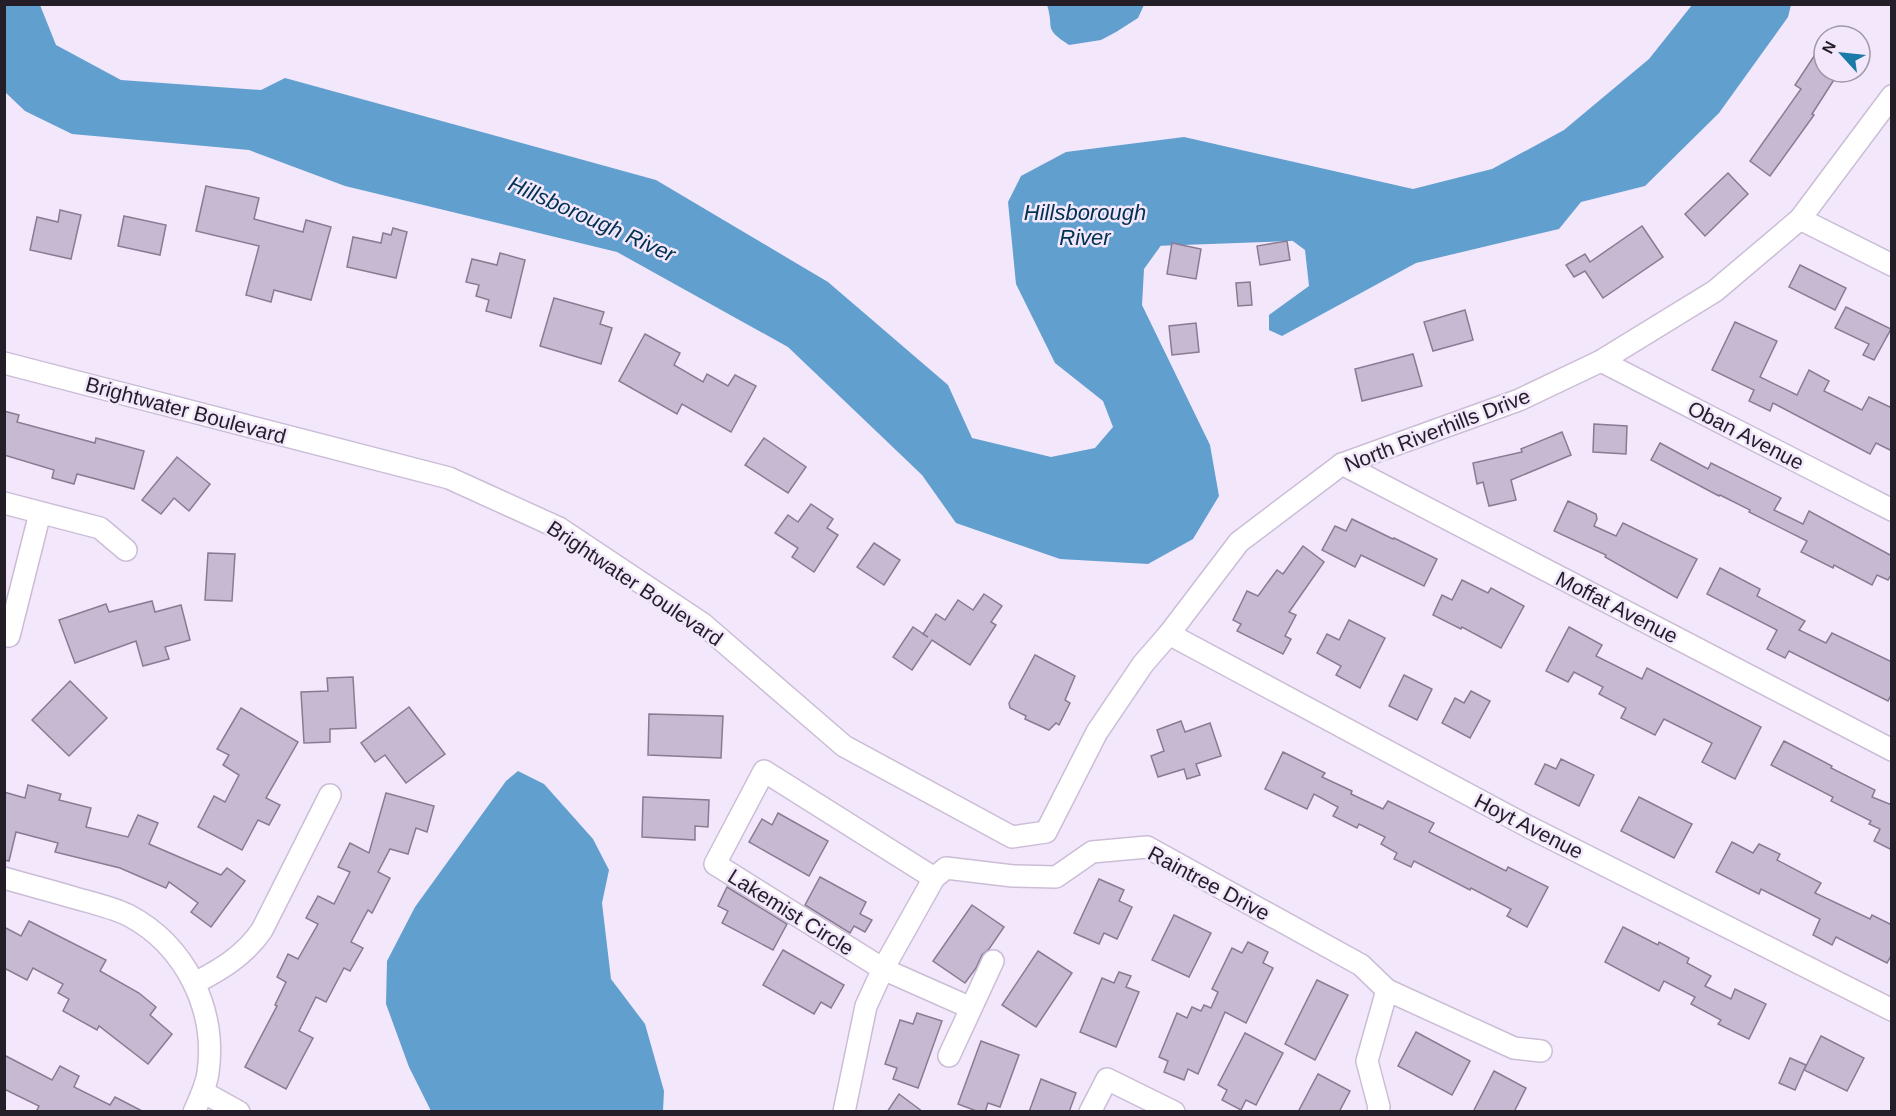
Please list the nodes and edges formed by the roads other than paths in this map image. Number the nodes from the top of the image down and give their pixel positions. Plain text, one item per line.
1 (1892, 96) edge
2 (1800, 219) junction
3 (1892, 266) edge
4 (1601, 361) junction
5 (4, 363) edge
6 (1342, 464) junction
7 (4, 503) edge
8 (1892, 510) edge
9 (40, 513) junction
10 (126, 550) dead end
11 (1170, 634) junction
12 (9, 636) dead end
13 (1892, 750) edge
14 (330, 795) dead end
15 (1012, 837) joint
16 (4, 878) edge
17 (934, 878) junction
18 (993, 961) dead end
19 (883, 969) junction
20 (195, 983) junction
21 (1387, 990) junction
22 (971, 1008) junction
23 (1892, 1010) edge
24 (1541, 1051) dead end
25 (949, 1056) dead end
26 (198, 1102) edge
27 (239, 1112) edge
28 (844, 1112) edge
29 (1090, 1112) edge
30 (1174, 1112) edge
31 (1378, 1112) edge

1 - 2 street, North Riverhills Drive
2 - 3 street
2 - 4 street, North Riverhills Drive
4 - 6 street, North Riverhills Drive
4 - 8 street, Oban Avenue
5 - 15 street, Brightwater Boulevard
6 - 11 street, North Riverhills Drive
6 - 13 street, Moffat Avenue
7 - 9 street
9 - 10 street
9 - 12 street
11 - 15 street, North Riverhills Drive
11 - 23 street, Hoyt Avenue
14 - 20 street
16 - 20 street
17 - 19 street
17 - 19 street, Lakemist Circle
17 - 21 street, Raintree Drive
18 - 22 street
19 - 22 street
19 - 28 street
20 - 26 street
21 - 24 street, Raintree Drive
21 - 31 street
22 - 25 street
26 - 27 street
29 - 30 street

